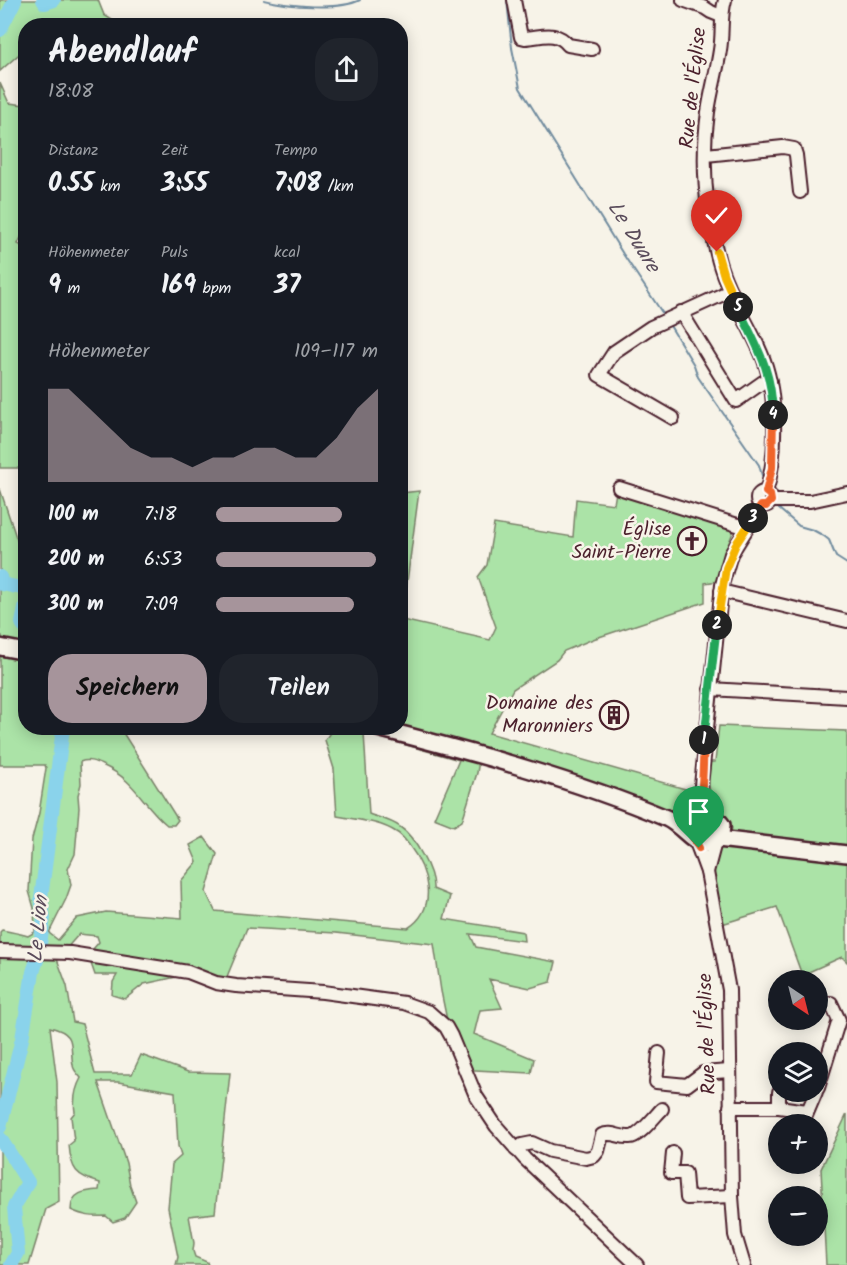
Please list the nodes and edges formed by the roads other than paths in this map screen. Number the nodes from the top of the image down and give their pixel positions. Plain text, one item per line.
1 (514, 0) edge
2 (683, 0) edge
3 (723, 7) edge
4 (592, 49) dead end
5 (706, 155) junction
6 (800, 192) dead end
7 (730, 291) junction
8 (676, 314) junction
9 (770, 381) junction
10 (673, 418) dead end
11 (619, 488) dead end
12 (847, 493) edge
13 (766, 499) junction
14 (747, 528) junction
15 (721, 591) junction
16 (847, 621) edge
17 (0, 647) edge
18 (18, 650) edge
19 (710, 689) junction
20 (847, 697) edge
21 (403, 735) edge
22 (702, 784) junction
23 (694, 828) junction
24 (718, 831) junction
25 (847, 854) edge
26 (707, 872) junction
27 (0, 951) edge
28 (831, 1003) dead end
29 (659, 1053) dead end
30 (828, 1056) edge
31 (729, 1071) junction
32 (778, 1102) edge
33 (811, 1102) edge
34 (730, 1107) junction
35 (778, 1107) junction
36 (662, 1109) dead end
37 (807, 1111) junction
38 (806, 1114) edge
39 (516, 1150) junction
40 (673, 1153) dead end
41 (732, 1196) junction
42 (637, 1265) edge
43 (744, 1265) edge

1 - 4 street
2 - 3 street
3 - 5 street, Rue de l'Église
5 - 6 street
5 - 7 street, Rue de l'Église
7 - 8 street
7 - 9 street, Rue de l'Église
8 - 9 street
8 - 10 street
9 - 13 street, Rue de l'Église
11 - 14 street
12 - 13 street
13 - 14 street, Rue de l'Église
14 - 15 street, Rue de l'Église
15 - 16 street
15 - 19 street, Rue de l'Église
17 - 18 main road
19 - 20 street
19 - 22 street, Rue de l'Église
21 - 23 main road
22 - 23 street, Rue de l'Église
22 - 24 street, Rue de l'Église
23 - 24 main road
23 - 24 main road
23 - 26 street, Rue de l'Église
24 - 25 main road
24 - 26 street, Rue de l'Église
26 - 31 street, Rue de l'Église
27 - 39 street
28 - 30 street
29 - 31 street
31 - 34 street, Rue de l'Église
32 - 35 street
33 - 37 street
34 - 35 street
34 - 41 street, Rue de l'Église
35 - 37 street
36 - 39 street
37 - 38 street
39 - 42 street
40 - 41 street
41 - 43 street, Rue de l'Église

